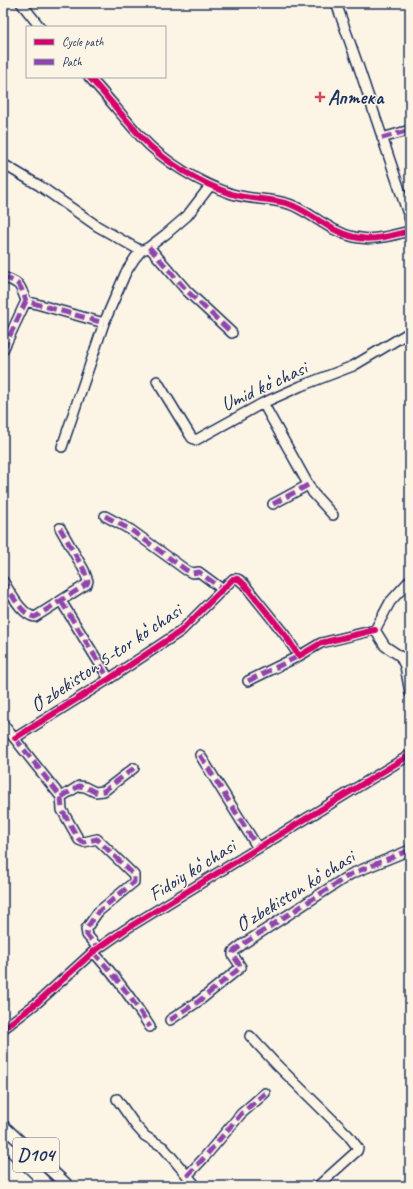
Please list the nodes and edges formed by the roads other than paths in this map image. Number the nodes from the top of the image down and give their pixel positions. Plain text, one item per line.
1 (21, 3) edge
2 (336, 3) edge
3 (39, 26) edge
4 (90, 78) edge
5 (410, 130) edge
6 (382, 138) junction
7 (3, 164) edge
8 (210, 186) junction
9 (410, 220) edge
10 (410, 231) edge
11 (145, 249) junction
12 (3, 277) edge
13 (26, 301) junction
14 (104, 324) junction
15 (410, 332) edge
16 (232, 333) dead end
17 (3, 350) edge
18 (157, 381) dead end
19 (263, 402) junction
20 (62, 447) dead end
21 (308, 485) junction
22 (273, 504) dead end
23 (333, 515) dead end
24 (105, 516) dead end
25 (60, 528) dead end
26 (410, 580) edge
27 (3, 581) edge
28 (222, 589) junction
29 (61, 601) junction
30 (375, 630) junction
31 (299, 656) junction
32 (109, 679) junction
33 (248, 681) dead end
34 (410, 693) edge
35 (3, 724) edge
36 (15, 738) junction
37 (200, 755) dead end
38 (410, 755) edge
39 (134, 768) dead end
40 (61, 797) junction
41 (258, 848) junction
42 (410, 850) edge
43 (96, 950) junction
44 (170, 1020) dead end
45 (150, 1027) dead end
46 (3, 1029) edge
47 (250, 1036) dead end
48 (265, 1093) dead end
49 (117, 1099) dead end
50 (3, 1126) edge
51 (3, 1143) edge
52 (187, 1176) junction
53 (49, 1186) edge
54 (68, 1186) edge
55 (196, 1186) edge
56 (318, 1186) edge

1 - 3 street
2 - 6 street
4 - 8 street
5 - 6 street
6 - 9 street
7 - 11 street
8 - 10 street
8 - 11 street
11 - 14 street
11 - 16 street
12 - 13 street
13 - 14 street
13 - 17 street
14 - 20 street
15 - 19 street, Umid koʻchasi
18 - 19 street, Umid koʻchasi
19 - 21 street
21 - 22 street
21 - 23 street
24 - 28 street
25 - 29 street
26 - 30 street
27 - 29 street
28 - 31 street, Oʻzbekiston 5-tor koʻchasi
28 - 32 street, Oʻzbekiston 5-tor koʻchasi
29 - 32 street, Oʻzbekiston 5-tor koʻchasi
30 - 31 street
30 - 34 street
31 - 33 street
32 - 36 street, Oʻzbekiston 5-tor koʻchasi
35 - 36 street
36 - 40 street
37 - 41 street
38 - 41 street, Fidoiy koʻchasi
39 - 40 street
40 - 43 street
41 - 43 street, Fidoiy koʻchasi
42 - 44 street, Oʻzbekiston koʻchasi
43 - 45 street
43 - 46 street, Fidoiy koʻchasi
47 - 56 street
48 - 52 street
49 - 52 street
50 - 54 main road, D104
51 - 53 main road, D104
52 - 55 street

